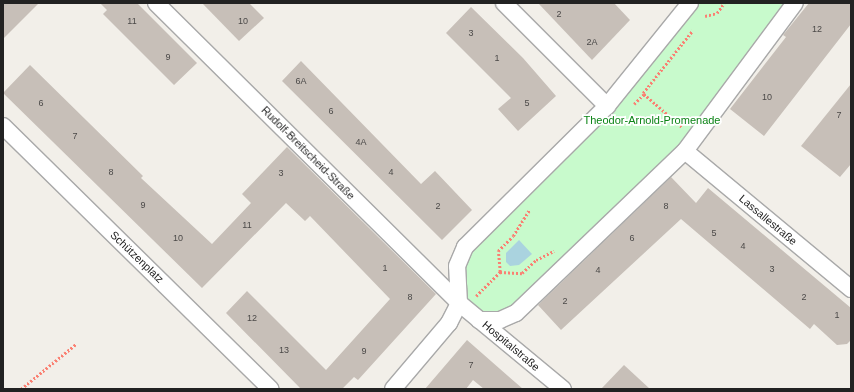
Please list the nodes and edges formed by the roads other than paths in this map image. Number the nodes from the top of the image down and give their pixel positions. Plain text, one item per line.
1 (156, 3) edge
2 (504, 3) edge
3 (690, 3) edge
4 (795, 3) edge
5 (607, 106) junction
6 (3, 126) edge
7 (685, 151) junction
8 (851, 289) edge
9 (459, 303) junction
10 (479, 320) junction
11 (271, 389) edge
12 (393, 389) edge
13 (563, 389) edge

1 - 9 street, Rudolf-Breitscheid-Straße
2 - 5 street
3 - 5 street
4 - 7 street
5 - 9 street
6 - 11 street, Schützenplatz
7 - 8 street, Lassallestraße
7 - 10 street
9 - 10 street, Hospitalstraße
9 - 12 street
10 - 13 street, Hospitalstraße

